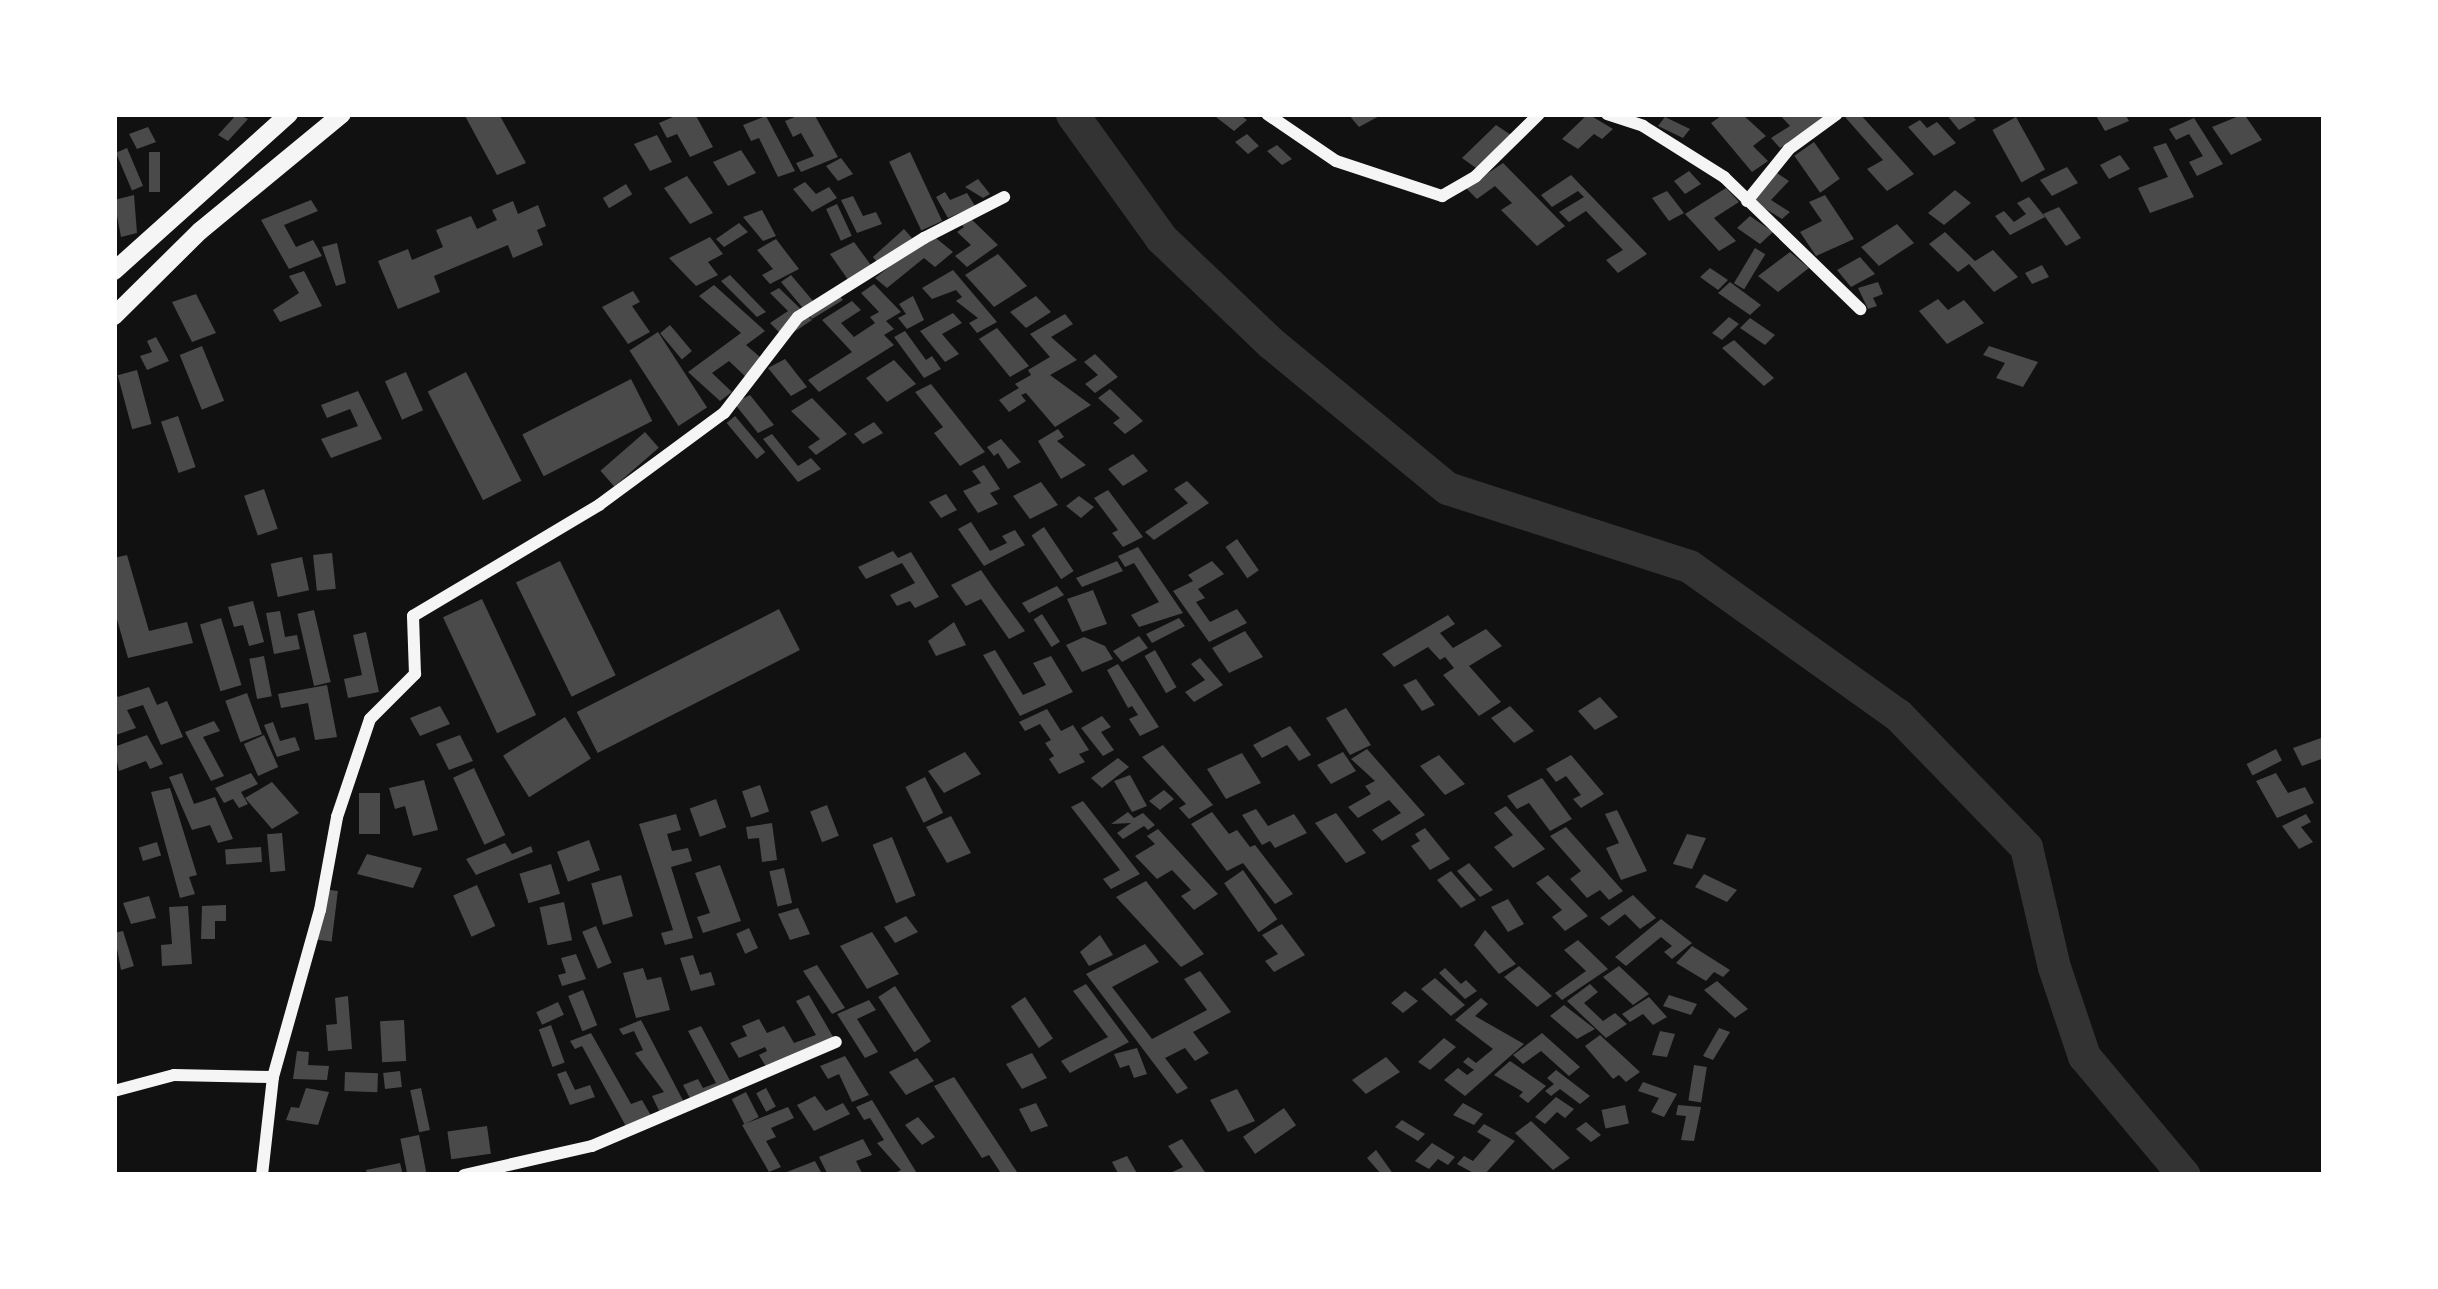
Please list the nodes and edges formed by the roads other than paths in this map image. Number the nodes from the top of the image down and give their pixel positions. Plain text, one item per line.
1 (289, 114) edge
2 (342, 114) edge
3 (1267, 114) edge
4 (1539, 114) edge
5 (1607, 114) edge
6 (1837, 114) edge
7 (1004, 196) dead end
8 (1747, 201) junction
9 (114, 271) edge
10 (1860, 309) dead end
11 (114, 316) edge
12 (836, 1042) dead end
13 (273, 1077) junction
14 (114, 1091) edge
15 (262, 1175) edge
16 (464, 1175) edge

1 - 9 main road
2 - 11 main road
3 - 4 street
5 - 8 street
6 - 8 street
7 - 13 street
8 - 10 street
12 - 16 street
13 - 14 street
13 - 15 street

